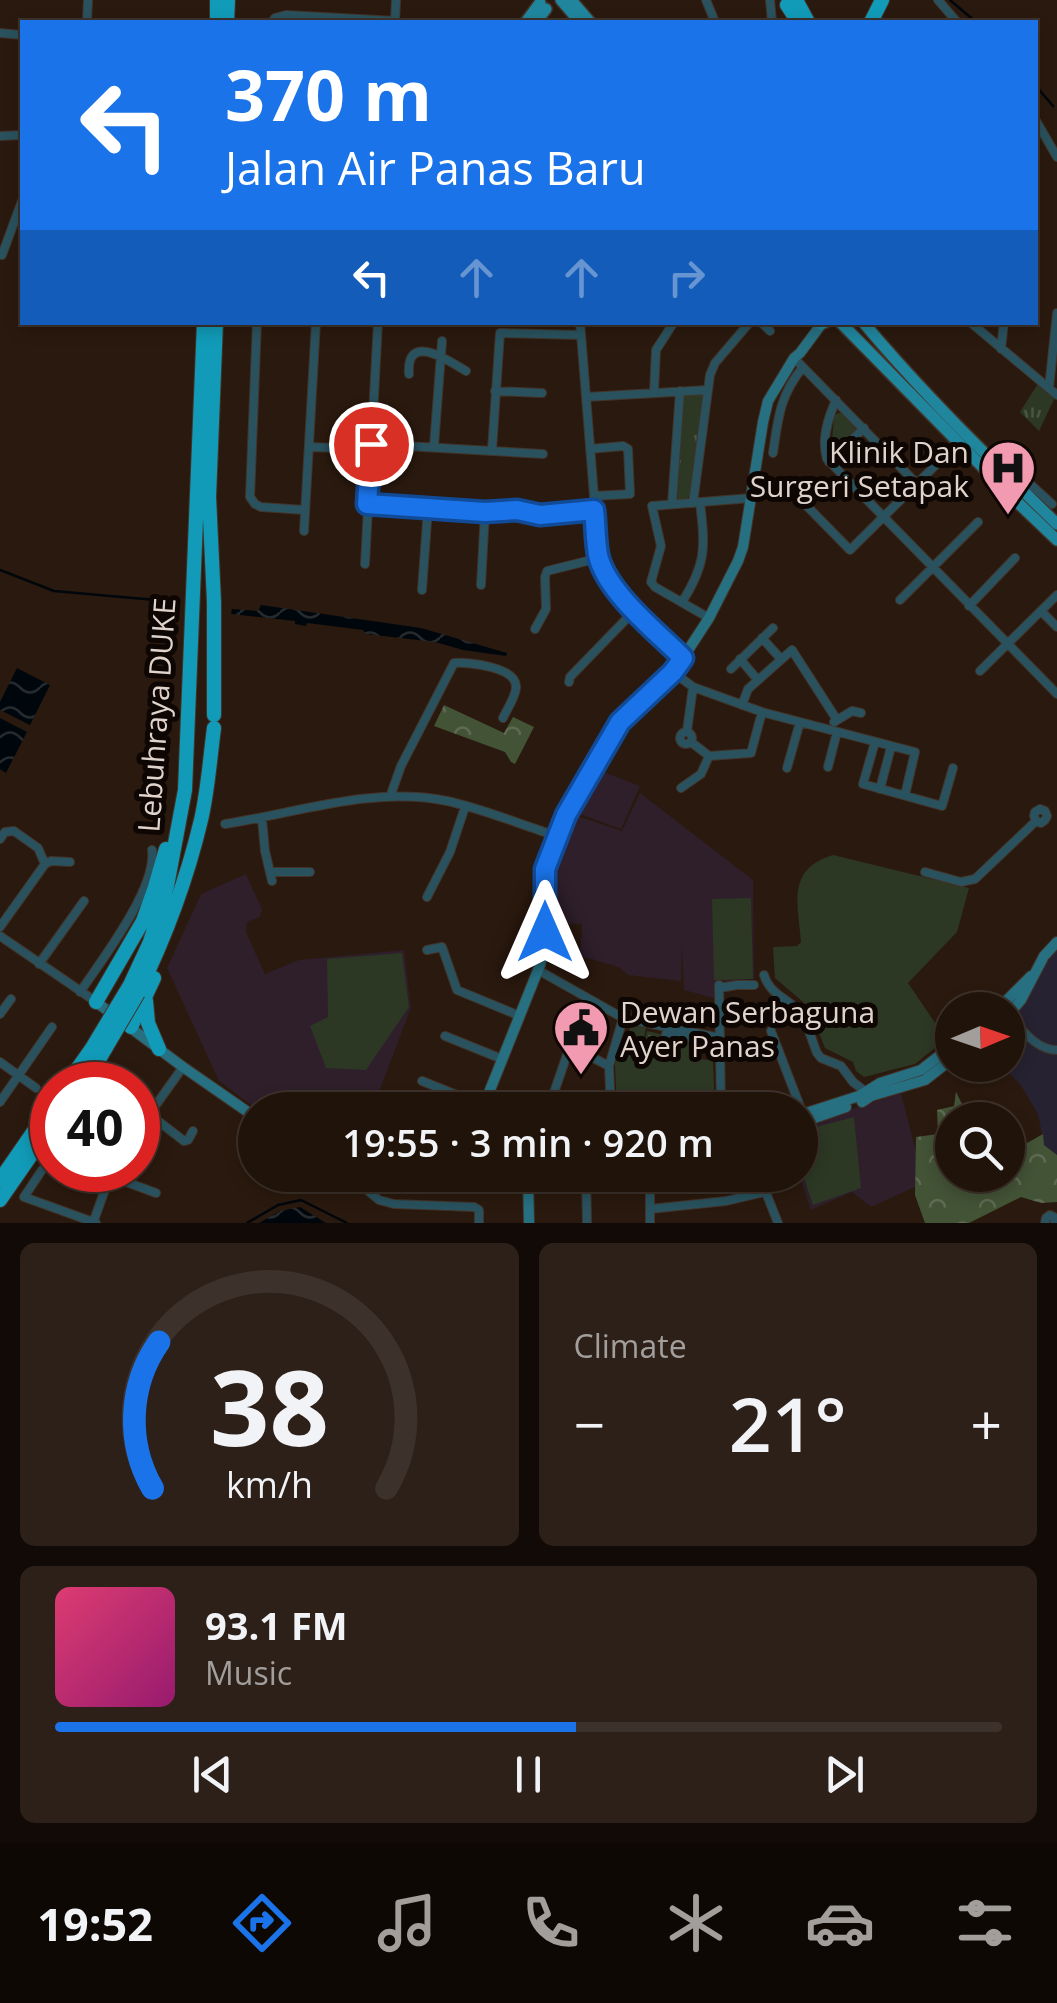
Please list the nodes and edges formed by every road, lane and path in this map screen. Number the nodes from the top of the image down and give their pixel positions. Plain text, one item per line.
1 (561, 0) edge
2 (571, 0) edge
3 (938, 0) edge
4 (546, 4) edge
5 (274, 20) edge
6 (330, 20) edge
7 (568, 20) edge
8 (578, 20) edge
9 (588, 20) edge
10 (955, 20) edge
11 (1038, 123) edge
12 (1057, 157) edge
13 (20, 216) edge
14 (2, 255) edge
15 (1057, 313) edge
16 (204, 325) edge
17 (216, 325) edge
18 (258, 325) edge
19 (316, 325) edge
20 (378, 325) edge
21 (580, 325) edge
22 (672, 325) edge
23 (747, 325) edge
24 (764, 325) edge
25 (827, 325) edge
26 (831, 325) edge
27 (866, 325) edge
28 (973, 325) edge
29 (1004, 325) edge
30 (770, 331) dead end
31 (581, 335) junction
32 (442, 341) dead end
33 (1001, 349) junction
34 (441, 356) junction
35 (798, 362) junction
36 (466, 371) dead end
37 (409, 374) dead end
38 (708, 390) junction
39 (680, 391) junction
40 (495, 392) junction
41 (654, 392) junction
42 (1053, 392) edge
43 (542, 394) dead end
44 (586, 397) junction
45 (836, 400) junction
46 (864, 428) junction
47 (958, 443) junction
48 (371, 446) junction
49 (434, 446) junction
50 (310, 447) junction
51 (590, 449) junction
52 (492, 450) junction
53 (543, 454) dead end
54 (773, 454) dead end
55 (830, 462) junction
56 (916, 484) junction
57 (1032, 485) dead end
58 (594, 496) junction
59 (751, 498) junction
60 (802, 501) dead end
61 (696, 502) junction
62 (367, 504) junction
63 (672, 504) junction
64 (1051, 504) edge
65 (428, 508) junction
66 (305, 510) junction
67 (594, 510) junction
68 (485, 512) junction
69 (883, 517) junction
70 (978, 522) dead end
71 (1057, 524) edge
72 (304, 531) dead end
73 (1057, 537) edge
74 (599, 558) junction
75 (1015, 558) dead end
76 (365, 564) dead end
77 (932, 568) junction
78 (481, 586) dead end
79 (422, 590) dead end
80 (1057, 595) edge
81 (900, 600) dead end
82 (682, 602) junction
83 (969, 606) junction
84 (635, 610) junction
85 (1041, 611) junction
86 (709, 618) junction
87 (1057, 626) edge
88 (774, 628) dead end
89 (535, 629) dead end
90 (762, 638) junction
91 (1007, 645) junction
92 (683, 658) junction
93 (781, 659) junction
94 (740, 660) junction
95 (731, 669) dead end
96 (980, 671) dead end
97 (673, 672) junction
98 (757, 680) junction
99 (570, 682) dead end
100 (693, 687) junction
101 (1057, 694) edge
102 (742, 705) junction
103 (762, 712) junction
104 (861, 713) dead end
105 (503, 718) dead end
106 (186, 719) junction
107 (836, 720) junction
108 (800, 722) junction
109 (833, 731) junction
110 (875, 742) junction
111 (890, 746) junction
112 (708, 756) junction
113 (828, 766) dead end
114 (786, 768) dead end
115 (953, 768) dead end
116 (681, 788) dead end
117 (880, 789) junction
118 (904, 796) junction
119 (390, 797) junction
120 (465, 807) junction
121 (262, 818) junction
122 (225, 824) dead end
123 (1057, 828) edge
124 (2, 836) edge
125 (557, 836) junction
126 (152, 850) dead end
127 (70, 862) dead end
128 (45, 864) junction
129 (310, 872) dead end
130 (925, 872) dead end
131 (427, 897) dead end
132 (84, 901) dead end
133 (0, 928) edge
134 (0, 936) edge
135 (1057, 942) edge
136 (428, 950) dead end
137 (39, 964) junction
138 (538, 970) junction
139 (764, 975) dead end
140 (754, 985) dead end
141 (80, 992) junction
142 (1024, 992) edge
143 (138, 993) junction
144 (11, 999) dead end
145 (96, 1002) junction
146 (0, 1014) edge
147 (520, 1016) junction
148 (624, 1018) junction
149 (132, 1027) junction
150 (52, 1028) dead end
151 (771, 1031) dead end
152 (1025, 1032) edge
153 (446, 1036) dead end
154 (697, 1036) junction
155 (720, 1038) junction
156 (159, 1049) junction
157 (1057, 1050) edge
158 (96, 1052) junction
159 (665, 1056) dead end
160 (696, 1058) dead end
161 (935, 1059) edge
162 (502, 1060) junction
163 (0, 1062) edge
164 (87, 1062) edge
165 (91, 1062) edge
166 (609, 1066) junction
167 (183, 1067) junction
168 (935, 1072) edge
169 (18, 1075) junction
170 (422, 1082) dead end
171 (30, 1084) edge
172 (445, 1092) edge
173 (489, 1092) edge
174 (554, 1092) edge
175 (611, 1092) edge
176 (721, 1092) edge
177 (792, 1092) edge
178 (866, 1092) junction
179 (160, 1099) edge
180 (0, 1102) edge
181 (238, 1105) edge
182 (818, 1111) edge
183 (818, 1113) edge
184 (160, 1122) edge
185 (193, 1131) dead end
186 (30, 1137) edge
187 (30, 1157) edge
188 (0, 1180) edge
189 (30, 1188) edge
190 (105, 1192) edge
191 (370, 1192) edge
192 (531, 1192) edge
193 (586, 1192) edge
194 (650, 1192) edge
195 (766, 1192) joint
196 (0, 1200) edge
197 (650, 1209) junction
198 (94, 1223) edge
199 (479, 1223) edge
200 (532, 1223) edge
201 (587, 1223) edge
202 (650, 1223) edge
203 (778, 1223) edge
204 (1045, 1223) edge
205 (1055, 1223) edge

1 - 8 main road
2 - 9 main road
3 - 10 street
4 - 7 main road
5 - 6 street
11 - 12 street
13 - 14 street
15 - 42 street
16 - 106 highway, Lebuhraya DUKE
17 - 143 highway, Lebuhraya DUKE
18 - 66 street
19 - 50 street
20 - 48 street
21 - 31 street
22 - 41 street
23 - 38 street
24 - 30 street
25 - 35 street
26 - 47 main road
27 - 64 main road
28 - 33 street
29 - 33 street
31 - 40 street
31 - 44 street
32 - 34 street
33 - 42 street
34 - 36 street
34 - 37 street
34 - 49 street
35 - 45 street
35 - 54 street
35 - 59 street
38 - 39 street
38 - 61 street
39 - 41 street
39 - 63 street
40 - 43 street
40 - 52 street
41 - 44 street
44 - 51 street
45 - 46 street
45 - 55 street
46 - 55 street
46 - 56 street
47 - 56 street
47 - 73 main road
48 - 49 street
48 - 50 street
48 - 62 street
49 - 52 street
50 - 66 street
51 - 58 street
51 - 58 street
52 - 53 street
55 - 69 street
56 - 69 street
57 - 64 street
58 - 67 street
59 - 61 street
59 - 86 street
60 - 69 street
61 - 63 street
61 - 82 street
62 - 65 street
62 - 76 street
63 - 82 street
64 - 71 main road
64 - 73 main road
65 - 68 street
65 - 79 street
66 - 72 street
67 - 68 street
67 - 74 street
68 - 78 street
69 - 77 street
70 - 77 street
74 - 84 street
74 - 89 street
75 - 83 street
77 - 81 street
77 - 83 street
80 - 85 street
82 - 86 street
83 - 91 street
84 - 92 street
84 - 99 street
85 - 87 street
85 - 91 street
86 - 92 street
88 - 90 street
90 - 93 street
90 - 94 street
91 - 96 street
91 - 101 street
92 - 97 street
93 - 98 street
93 - 107 street
94 - 95 street
94 - 98 street
97 - 100 street
97 - 125 street
98 - 102 street
100 - 102 street
100 - 112 street
102 - 103 street
103 - 108 street
103 - 112 street
104 - 107 street
105 - 119 street
106 - 143 highway, Lebuhraya DUKE
106 - 145 highway
107 - 109 street
108 - 109 street
108 - 114 street
109 - 110 street
109 - 113 street
110 - 111 street
110 - 117 street
111 - 117 street
111 - 118 street
112 - 116 street
115 - 118 street
117 - 118 street
119 - 120 street
119 - 121 street
120 - 125 street
120 - 131 street
121 - 122 street
121 - 129 street
123 - 130 street
124 - 128 street
125 - 138 street
126 - 141 street
127 - 128 street
128 - 133 street
132 - 137 street
134 - 137 street
135 - 142 street
136 - 147 street
137 - 141 street
138 - 147 street
138 - 148 street
139 - 178 street
140 - 155 street
141 - 145 street
143 - 149 highway
143 - 156 highway
143 - 158 highway, Lebuhraya DUKE, bridge
144 - 146 street
145 - 149 street
147 - 162 street
148 - 154 street
148 - 166 street
149 - 156 street
150 - 169 street
151 - 177 street
152 - 157 street
153 - 162 street
154 - 155 street
154 - 159 street
154 - 160 street
155 - 176 street
156 - 167 street
158 - 164 highway, Lebuhraya DUKE
158 - 165 highway, Lebuhraya DUKE
161 - 178 street
162 - 173 street
163 - 169 street
166 - 174 street
166 - 175 street
167 - 179 street
167 - 181 street
168 - 183 street
169 - 171 street
169 - 180 street
170 - 172 street
178 - 182 street
184 - 185 street
186 - 188 highway
187 - 196 highway
189 - 198 street
190 - 198 street
191 - 199 street
192 - 200 street
193 - 201 street
194 - 197 street
195 - 197 street
195 - 203 street
197 - 202 street
204 - 205 street

